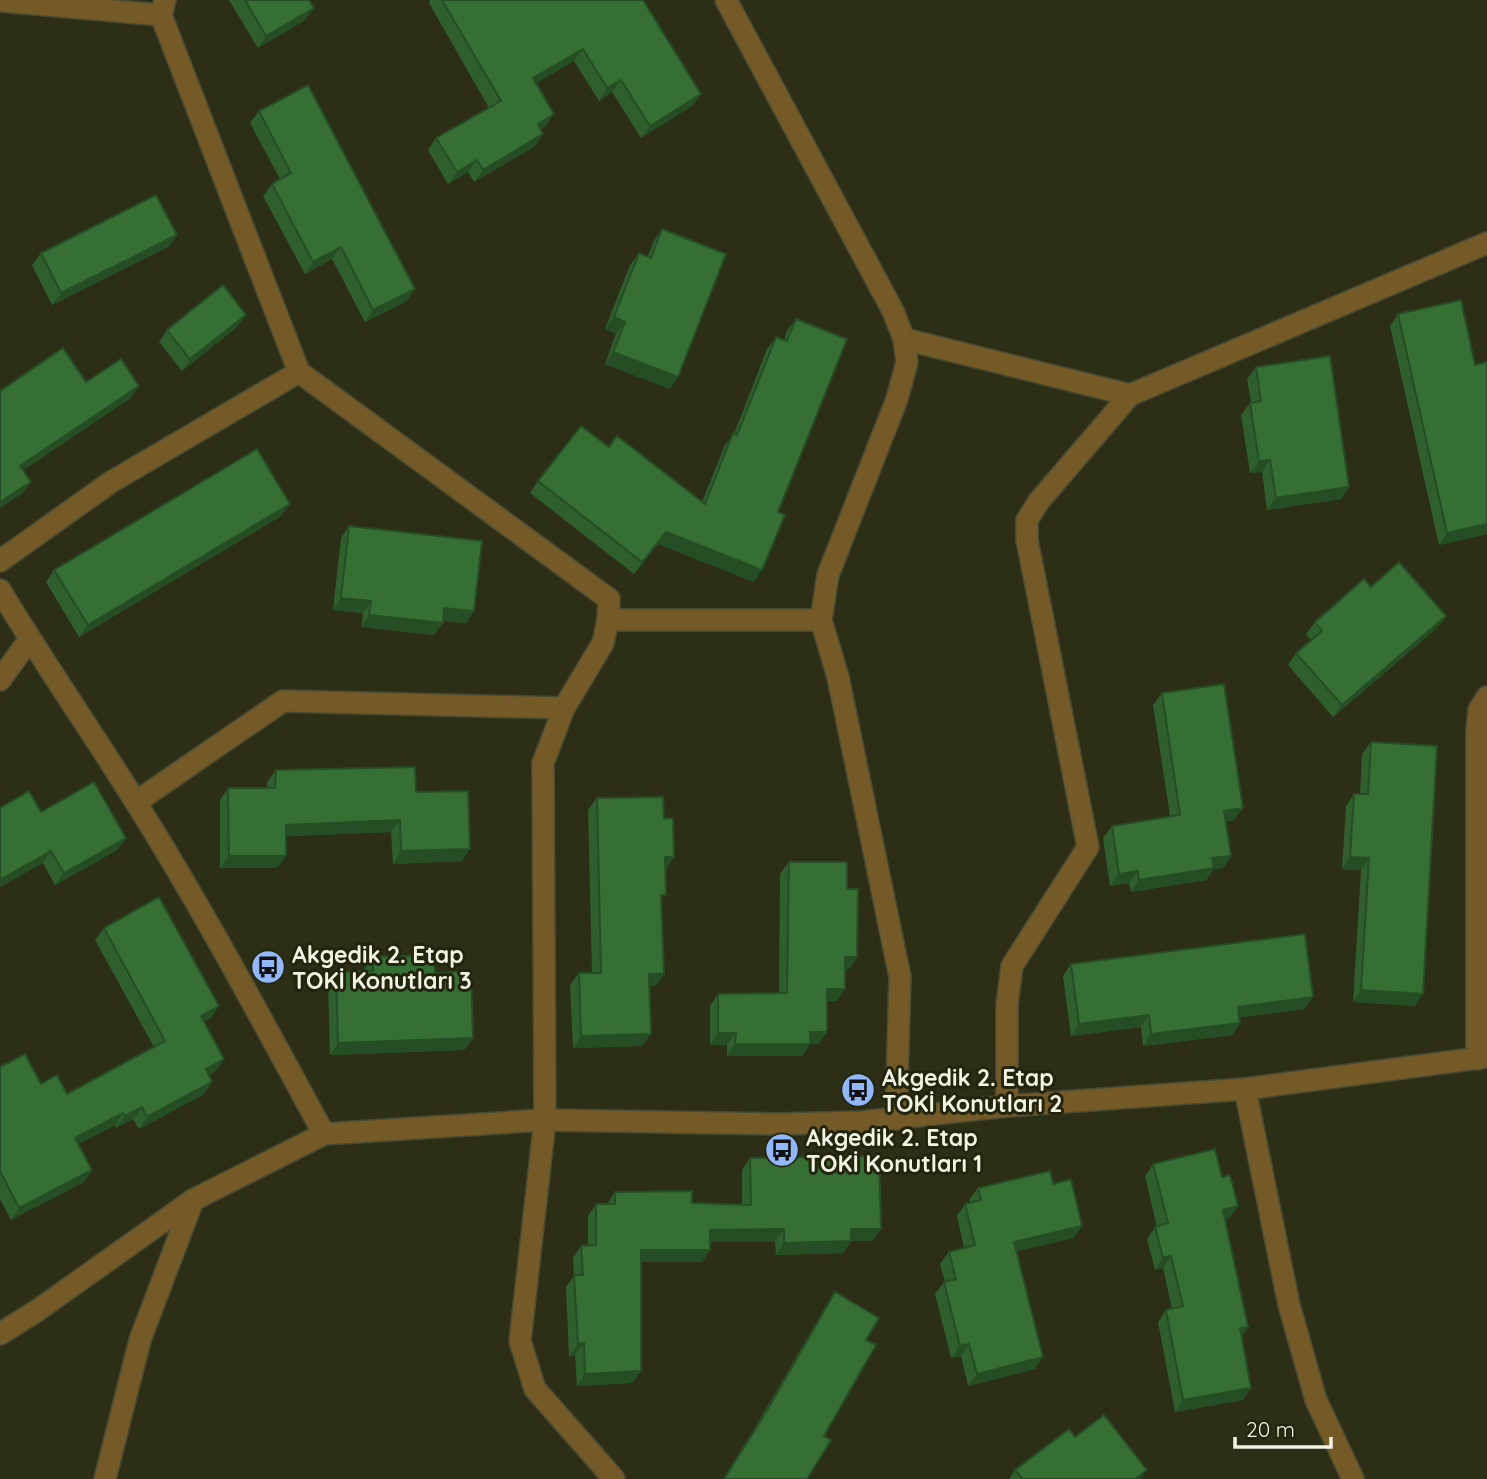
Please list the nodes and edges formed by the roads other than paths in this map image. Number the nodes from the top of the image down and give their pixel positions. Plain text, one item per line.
1 (726, 0) edge
2 (0, 2) edge
3 (163, 7) edge
4 (1487, 243) edge
5 (904, 339) junction
6 (299, 372) junction
7 (1130, 395) junction
8 (0, 561) edge
9 (0, 590) edge
10 (608, 620) junction
11 (821, 621) junction
12 (29, 640) junction
13 (0, 680) edge
14 (1487, 697) edge
15 (564, 708) junction
16 (136, 802) junction
17 (1482, 1058) edge
18 (1245, 1089) junction
19 (1007, 1106) junction
20 (896, 1119) junction
21 (545, 1120) junction
22 (324, 1135) junction
23 (194, 1200) junction
24 (0, 1334) edge
25 (105, 1479) edge
26 (614, 1479) edge
27 (1353, 1479) edge

1 - 5 street
2 - 3 street
3 - 6 street
4 - 7 street
5 - 7 street
5 - 11 street
6 - 8 street
6 - 10 street
7 - 19 street
9 - 12 street
10 - 11 street
10 - 15 street
11 - 20 street
12 - 13 street
12 - 16 street
14 - 17 street
15 - 16 street
15 - 21 street
16 - 22 street
17 - 18 street
18 - 19 street
18 - 27 street
19 - 20 street
20 - 21 street
21 - 22 street
21 - 26 street
22 - 23 street
23 - 24 street
23 - 25 street

